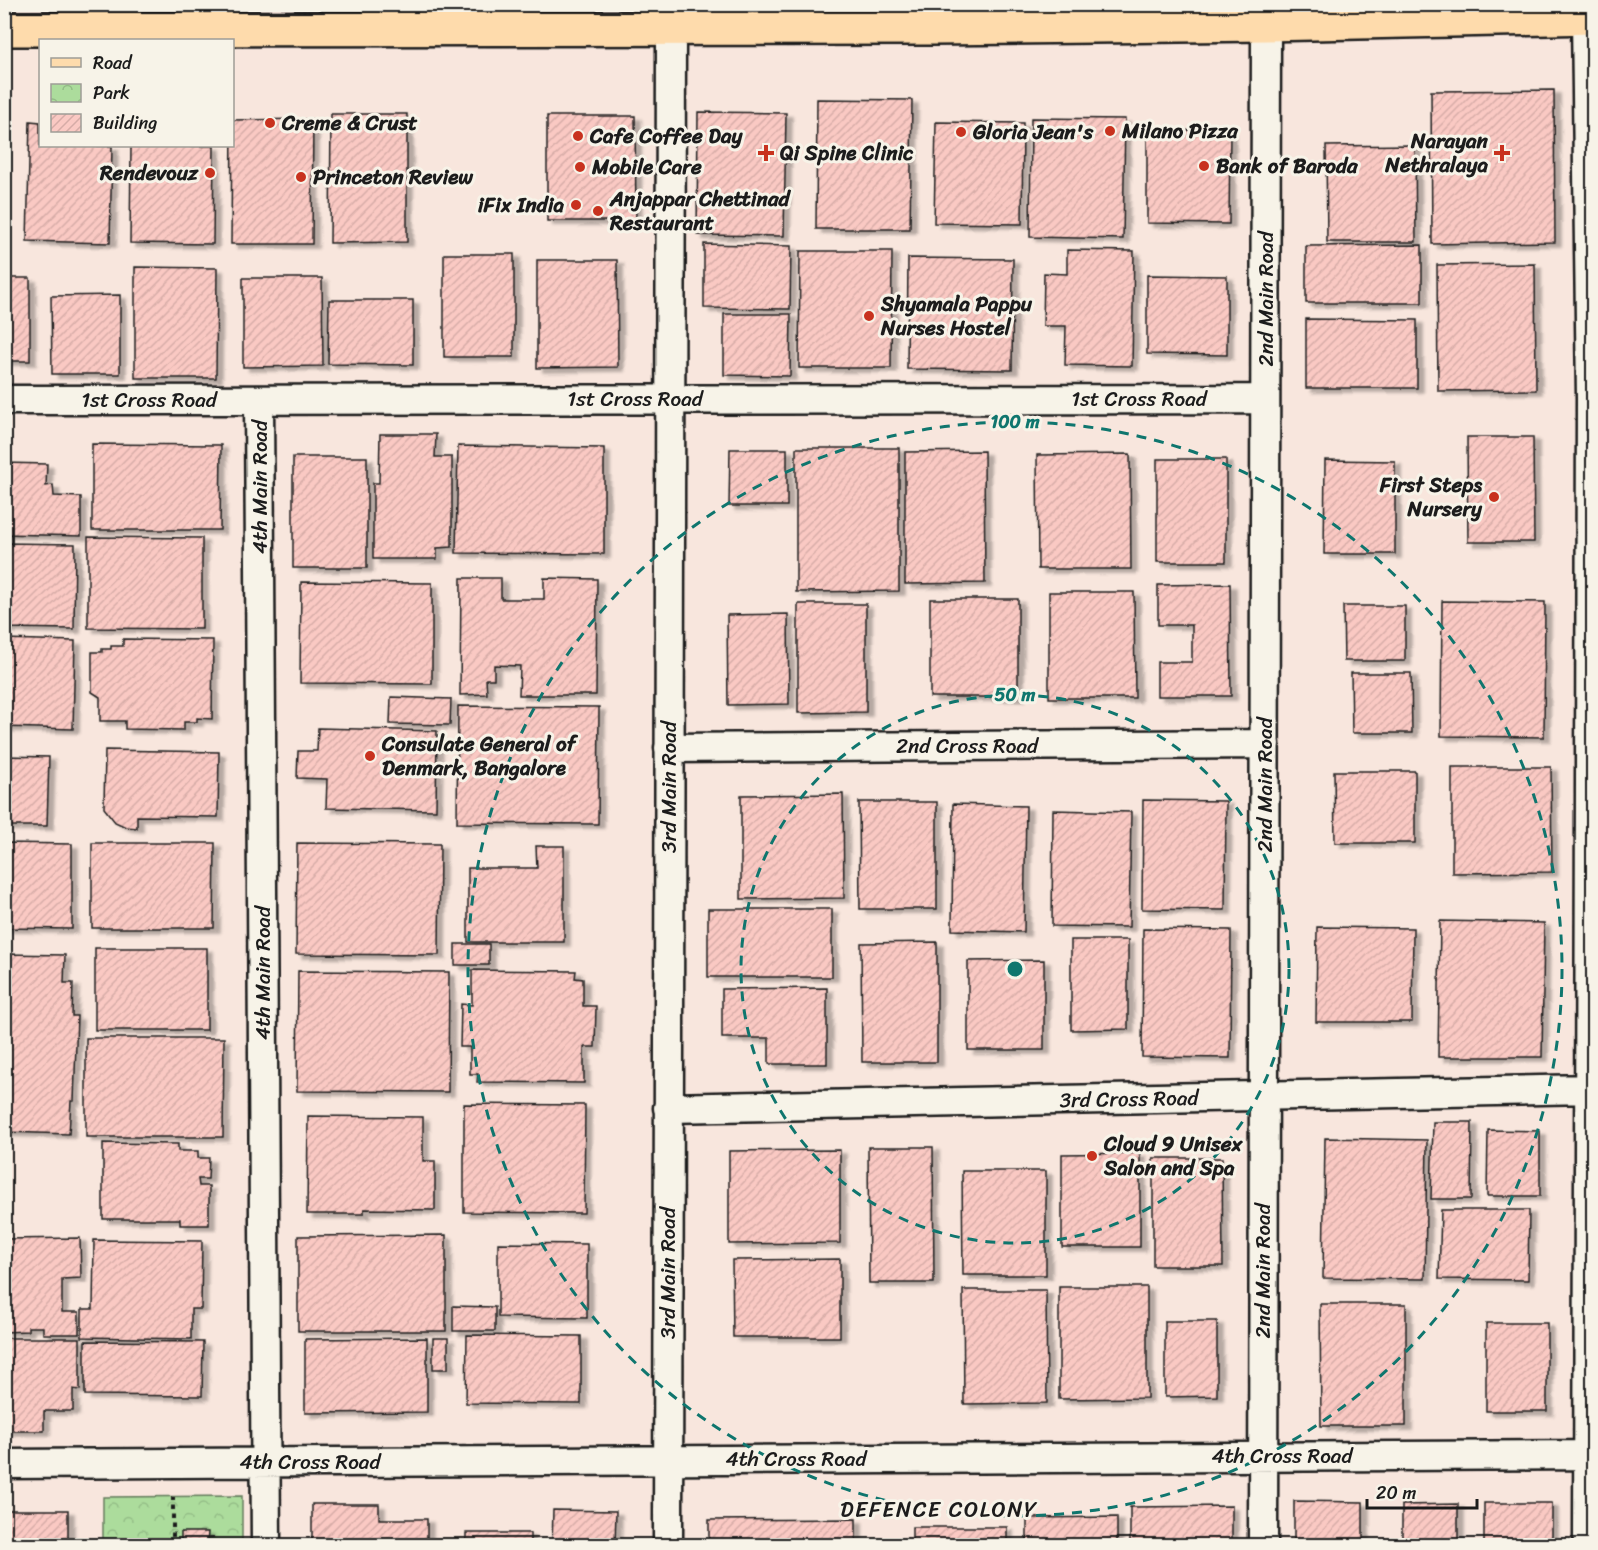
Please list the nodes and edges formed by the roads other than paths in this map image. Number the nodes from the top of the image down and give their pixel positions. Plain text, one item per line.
1 (1590, 17) edge
2 (1266, 24) junction
3 (4, 29) edge
4 (671, 29) junction
5 (1592, 398) edge
6 (670, 399) junction
7 (1265, 399) junction
8 (4, 400) edge
9 (259, 400) junction
10 (1265, 744) junction
11 (669, 748) junction
12 (1589, 1089) junction
13 (1264, 1096) junction
14 (668, 1108) junction
15 (1591, 1164) edge
16 (1588, 1455) junction
17 (1263, 1456) junction
18 (668, 1460) junction
19 (266, 1463) junction
20 (4, 1464) edge
21 (266, 1545) edge
22 (668, 1545) edge
23 (1263, 1545) edge
24 (1588, 1545) edge

1 - 2 main road
1 - 5 street
2 - 4 main road
2 - 7 street, 2nd Main Road
3 - 4 main road
4 - 6 street, 3rd Main Road
5 - 12 street
6 - 7 street, 1st Cross Road
6 - 9 street, 1st Cross Road
6 - 11 street, 3rd Main Road
7 - 10 street, 2nd Main Road
8 - 9 street, 1st Cross Road
9 - 19 street, 4th Main Road
10 - 11 street, 2nd Cross Road
10 - 13 street, 2nd Main Road
11 - 14 street, 3rd Main Road
12 - 13 street, 3rd Cross Road
12 - 15 street
13 - 14 street, 3rd Cross Road
13 - 17 street, 2nd Main Road
14 - 18 street, 3rd Main Road
15 - 16 street
16 - 17 street, 4th Cross Road
16 - 24 street
17 - 18 street, 4th Cross Road
17 - 23 street, 2nd Main Road
18 - 19 street, 4th Cross Road
18 - 22 street, 3rd Main Road
19 - 20 street, 4th Cross Road
19 - 21 street, 4th Main Road

